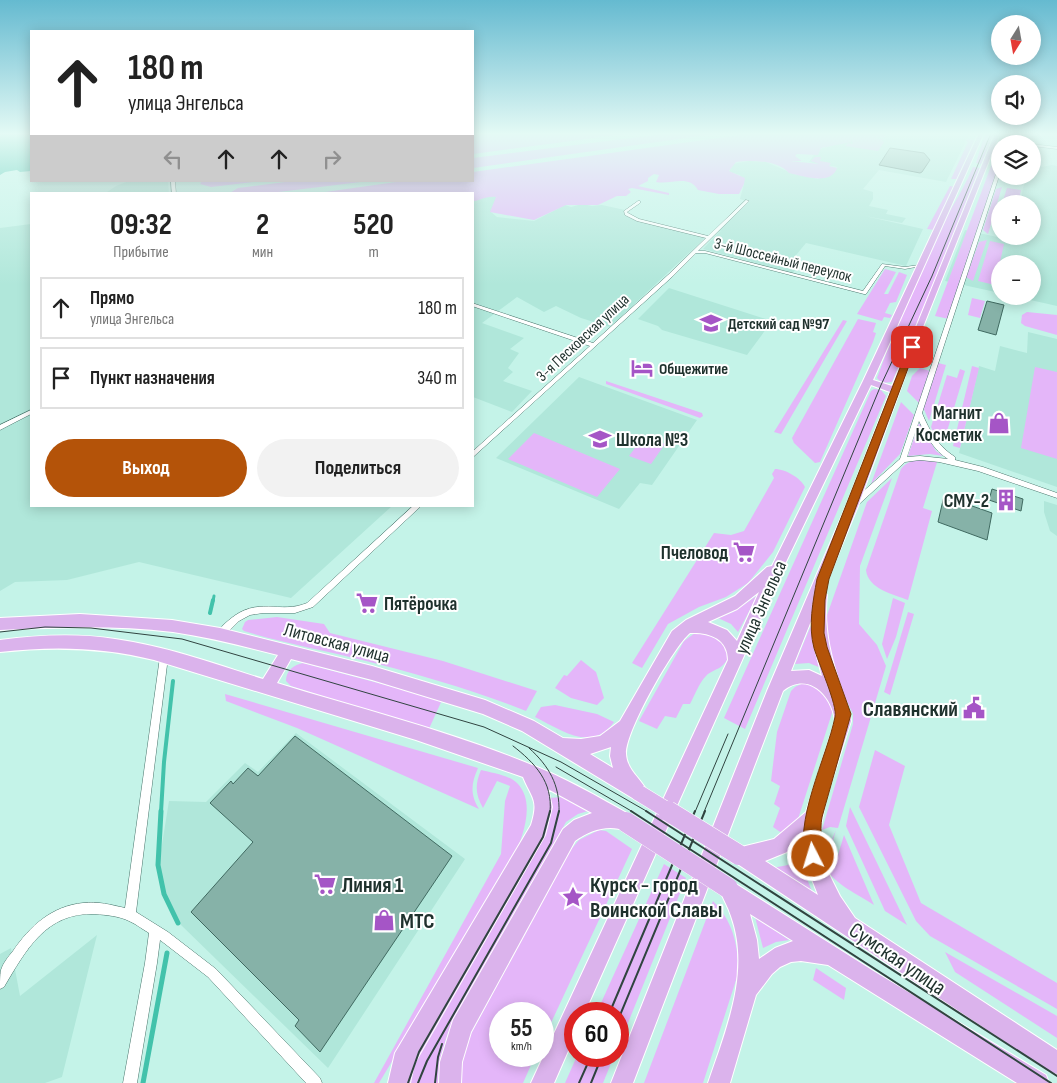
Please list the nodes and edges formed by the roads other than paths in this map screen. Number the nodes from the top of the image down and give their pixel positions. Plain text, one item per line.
1 (966, 184) edge
2 (969, 184) edge
3 (994, 185) edge
4 (747, 201) dead end
5 (639, 202) dead end
6 (710, 238) junction
7 (695, 252) junction
8 (884, 265) junction
9 (919, 266) junction
10 (915, 276) junction
11 (474, 305) edge
12 (593, 345) junction
13 (868, 381) junction
14 (895, 390) junction
15 (30, 413) edge
16 (919, 414) junction
17 (0, 428) edge
18 (474, 454) edge
19 (903, 460) junction
20 (961, 464) junction
21 (1057, 496) edge
22 (852, 506) junction
23 (417, 507) edge
24 (779, 564) junction
25 (823, 579) junction
26 (0, 624) edge
27 (685, 628) junction
28 (220, 634) junction
29 (0, 646) edge
30 (288, 651) junction
31 (164, 657) junction
32 (734, 665) junction
33 (777, 686) junction
34 (266, 687) junction
35 (836, 695) junction
36 (624, 729) junction
37 (558, 742) junction
38 (527, 771) junction
39 (639, 792) junction
40 (814, 817) junction
41 (626, 822) junction
42 (738, 855) junction
43 (728, 888) junction
44 (130, 915) junction
45 (850, 926) junction
46 (155, 930) junction
47 (840, 962) junction
48 (0, 983) edge
49 (748, 990) junction
50 (403, 1061) junction
51 (1057, 1063) edge
52 (130, 1083) edge
53 (315, 1083) edge
54 (390, 1083) edge
55 (399, 1083) edge
56 (450, 1083) edge
57 (542, 1083) edge
58 (622, 1083) edge
59 (719, 1083) edge
60 (1038, 1083) edge

1 - 9 main road, улица Энгельса
2 - 14 main road, улица Энгельса
3 - 16 street
4 - 6 street, 3-я Песковская улица
5 - 6 street
6 - 7 street, 3-я Песковская улица
7 - 8 street, 3-й Шоссейный переулок
7 - 12 street, 3-я Песковская улица
8 - 9 street
8 - 10 street
9 - 10 main road, улица Энгельса
10 - 13 main road, улица Энгельса
11 - 12 street
12 - 18 street, 3-я Песковская улица
13 - 14 main road
13 - 24 main road, улица Энгельса
14 - 22 main road, улица Энгельса
15 - 17 street
16 - 19 street
16 - 20 street
19 - 20 street
19 - 22 street
20 - 21 street
22 - 25 main road, улица Энгельса
23 - 28 street
24 - 27 main road
24 - 32 main road, улица Энгельса
25 - 33 main road, улица Энгельса
25 - 35 main road
26 - 28 main road, Литовская улица
27 - 32 main road
27 - 36 main road
28 - 30 main road, Литовская улица
29 - 31 main road
30 - 34 main road
30 - 37 main road, Литовская улица
31 - 34 main road
31 - 44 street
32 - 57 main road, улица Энгельса
33 - 35 main road
33 - 58 main road, улица Энгельса
34 - 38 main road
35 - 40 main road
36 - 37 main road
36 - 39 main road
37 - 39 main road, Литовская улица
38 - 41 main road
38 - 50 main road
39 - 42 main road, Сумская улица, bridge
40 - 42 main road
40 - 45 main road
41 - 43 main road, Сумская улица, bridge
41 - 56 main road
42 - 45 main road, Сумская улица
43 - 47 main road, Сумская улица
43 - 49 main road
44 - 46 street
44 - 48 street
45 - 51 main road, Сумская улица
46 - 52 street
46 - 53 street
47 - 49 main road
47 - 60 main road, Сумская улица
49 - 59 main road
50 - 54 street
50 - 55 main road

